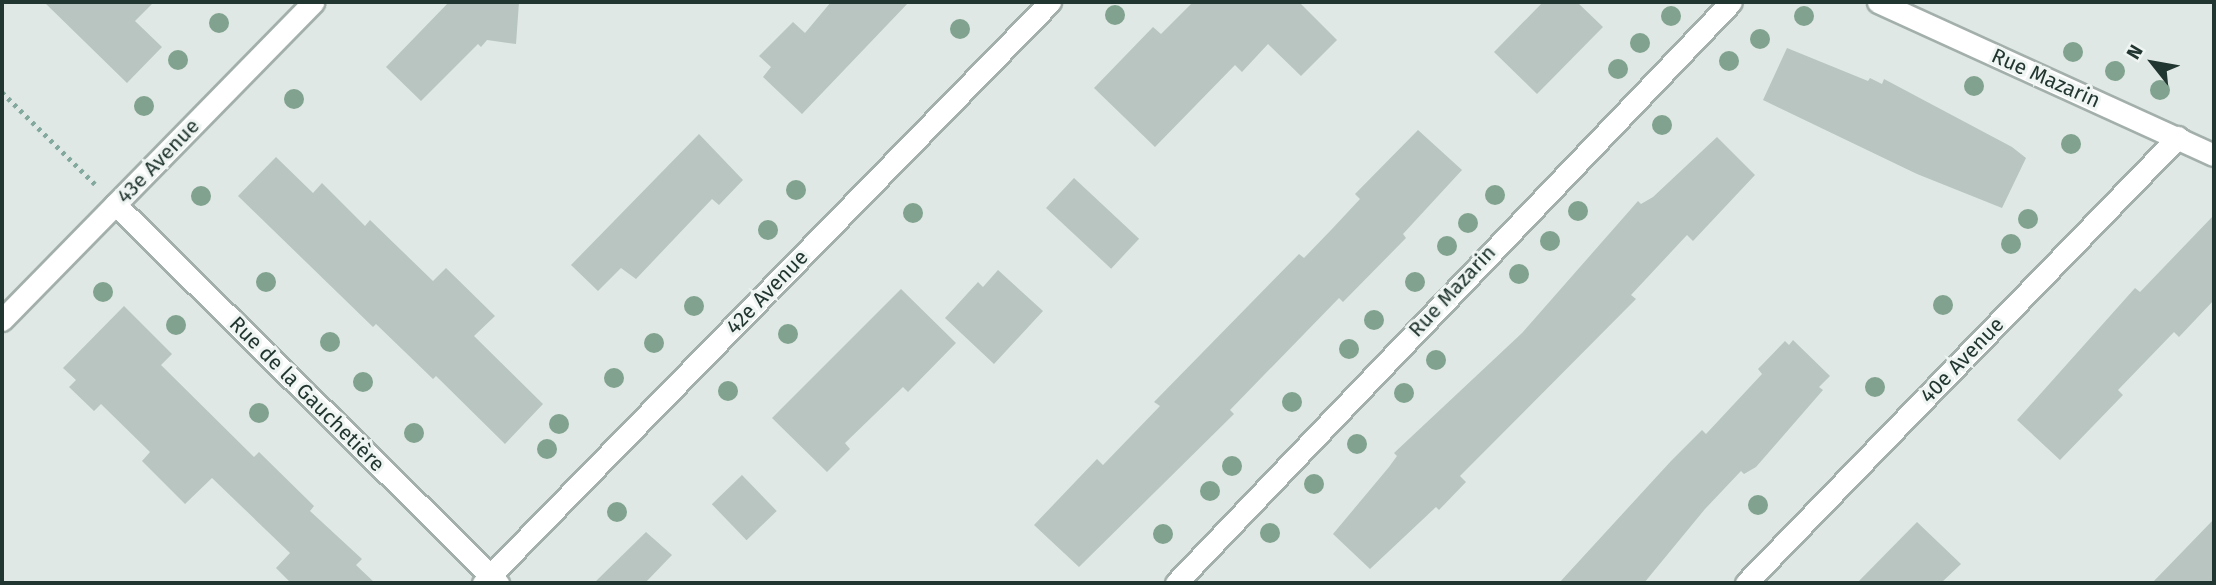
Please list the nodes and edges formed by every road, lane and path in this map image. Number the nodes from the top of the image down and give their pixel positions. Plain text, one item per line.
1 (313, 2) edge
2 (1050, 2) edge
3 (1731, 2) edge
4 (1878, 2) edge
5 (2, 92) edge
6 (2178, 137) junction
7 (2214, 155) edge
8 (115, 204) junction
9 (2, 320) edge
10 (491, 581) edge
11 (1176, 583) edge
12 (1746, 583) edge

1 - 8 street, 43e Avenue
2 - 10 street, 42e Avenue
3 - 11 street, Rue Mazarin
4 - 6 street, Rue Mazarin
5 - 8 path
6 - 7 street, Rue Mazarin
6 - 12 street, 40e Avenue
8 - 9 street, 43e Avenue
8 - 10 street, Rue de la Gauchetière

